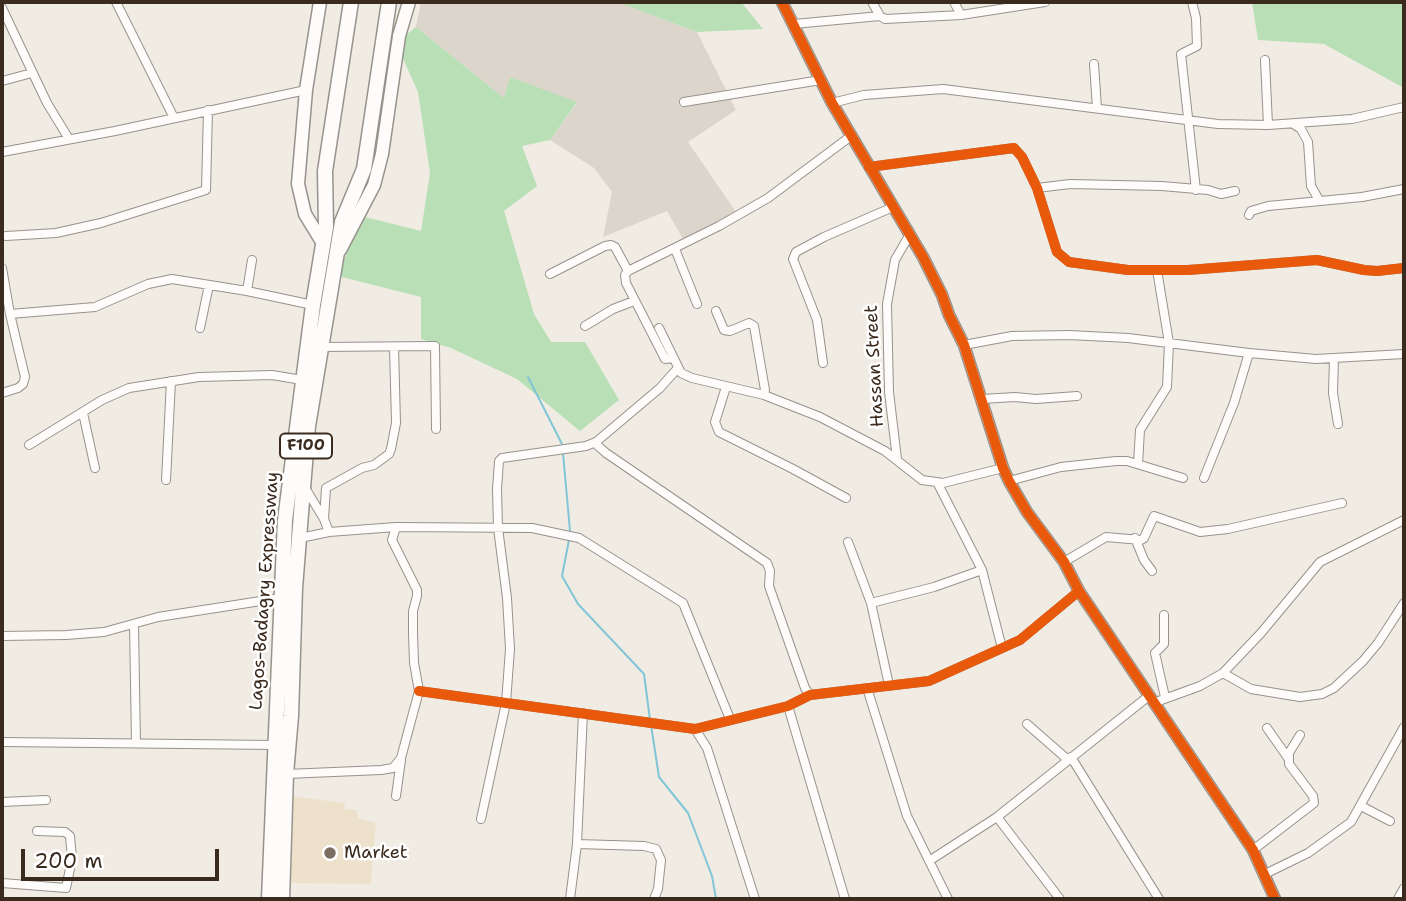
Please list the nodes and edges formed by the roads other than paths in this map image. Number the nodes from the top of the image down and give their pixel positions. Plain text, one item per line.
1 (116, 2) edge
2 (320, 2) edge
3 (351, 2) edge
4 (389, 2) edge
5 (409, 2) edge
6 (782, 2) edge
7 (872, 2) edge
8 (954, 2) edge
9 (1038, 2) edge
10 (1045, 2) edge
11 (1192, 2) edge
12 (2, 8) edge
13 (961, 15) junction
14 (880, 16) junction
15 (794, 24) junction
16 (1265, 60) dead end
17 (1094, 64) dead end
18 (32, 72) junction
19 (821, 80) junction
20 (2, 81) edge
21 (306, 90) junction
22 (684, 102) dead end
23 (832, 103) junction
24 (1404, 107) edge
25 (1097, 108) junction
26 (208, 110) junction
27 (174, 118) junction
28 (1190, 120) junction
29 (1268, 125) junction
30 (1295, 125) junction
31 (851, 136) junction
32 (69, 139) junction
33 (2, 152) edge
34 (869, 167) junction
35 (1037, 188) junction
36 (1404, 189) edge
37 (1196, 190) junction
38 (1235, 191) dead end
39 (1319, 200) junction
40 (893, 207) junction
41 (1249, 215) dead end
42 (910, 234) junction
43 (6, 236) dead end
44 (324, 245) junction
45 (675, 249) junction
46 (252, 260) dead end
47 (334, 260) junction
48 (2, 268) edge
49 (1404, 268) edge
50 (1157, 270) junction
51 (628, 271) junction
52 (550, 274) dead end
53 (209, 285) junction
54 (247, 291) junction
55 (634, 301) junction
56 (697, 304) dead end
57 (313, 305) junction
58 (716, 312) dead end
59 (10, 314) junction
60 (585, 326) dead end
61 (200, 328) dead end
62 (659, 328) dead end
63 (1169, 343) junction
64 (964, 345) junction
65 (321, 347) junction
66 (394, 347) junction
67 (1248, 353) junction
68 (1404, 354) edge
69 (673, 358) junction
70 (1334, 358) junction
71 (822, 363) dead end
72 (677, 369) junction
73 (302, 380) junction
74 (171, 381) junction
75 (726, 387) junction
76 (2, 393) edge
77 (764, 395) junction
78 (1077, 396) dead end
79 (982, 400) junction
80 (83, 413) junction
81 (1338, 424) dead end
82 (436, 429) dead end
83 (596, 442) junction
84 (29, 445) dead end
85 (897, 459) junction
86 (1138, 464) junction
87 (95, 468) dead end
88 (1003, 468) junction
89 (1184, 478) dead end
90 (1204, 478) dead end
91 (166, 480) dead end
92 (1009, 481) junction
93 (303, 483) junction
94 (937, 484) junction
95 (846, 498) dead end
96 (1342, 503) dead end
97 (324, 519) junction
98 (1404, 520) edge
99 (396, 527) junction
100 (498, 528) junction
101 (329, 533) junction
102 (300, 538) junction
103 (1135, 538) junction
104 (848, 542) dead end
105 (1064, 562) junction
106 (982, 570) junction
107 (1152, 571) dead end
108 (1079, 591) junction
109 (281, 598) junction
110 (871, 603) junction
111 (1404, 603) edge
112 (1164, 615) dead end
113 (134, 625) junction
114 (2, 636) edge
115 (1002, 648) junction
116 (1223, 673) junction
117 (889, 685) junction
118 (867, 688) junction
119 (419, 691) junction
120 (810, 695) junction
121 (1157, 698) junction
122 (506, 703) junction
123 (788, 706) junction
124 (583, 713) junction
125 (291, 716) junction
126 (276, 718) junction
127 (730, 719) junction
128 (1027, 724) dead end
129 (1404, 727) edge
130 (1267, 728) dead end
131 (695, 729) junction
132 (1300, 734) dead end
133 (2, 742) edge
134 (136, 743) junction
135 (275, 745) junction
136 (401, 758) junction
137 (1069, 758) junction
138 (1288, 758) junction
139 (286, 774) junction
140 (396, 796) dead end
141 (46, 800) dead end
142 (2, 802) edge
143 (1361, 806) junction
144 (997, 817) junction
145 (481, 819) dead end
146 (1390, 821) dead end
147 (37, 831) dead end
148 (578, 844) junction
149 (1254, 850) junction
150 (929, 861) junction
151 (1265, 874) junction
152 (2, 883) edge
153 (1404, 888) edge
154 (269, 899) edge
155 (282, 899) edge
156 (570, 899) edge
157 (654, 899) edge
158 (755, 899) edge
159 (845, 899) edge
160 (948, 899) edge
161 (1060, 899) edge
162 (1159, 899) edge
163 (1275, 899) edge
164 (1398, 899) edge

1 - 27 street
2 - 21 main road
3 - 44 highway, Lagos-Badagry Expressway / F100
4 - 47 highway, Lagos-Badagry Expressway / F100
5 - 47 main road, Lagos-Badagry Expressway
6 - 15 street
7 - 14 street
8 - 13 street
9 - 10 street
9 - 13 street
11 - 28 street
12 - 18 street
13 - 14 street
14 - 15 street
15 - 19 street
16 - 29 street
17 - 25 street
18 - 20 street
18 - 32 street
19 - 22 street
19 - 23 street
21 - 26 street
21 - 44 main road
23 - 25 street
23 - 31 street
24 - 30 street
25 - 28 street
26 - 27 street
26 - 43 street
27 - 32 street
28 - 29 street
28 - 37 street
29 - 30 street
30 - 39 street
31 - 34 street
31 - 45 street
32 - 33 street
34 - 35 street
34 - 40 street
35 - 37 street
35 - 50 street
36 - 39 street
37 - 38 street
39 - 41 street
40 - 42 street
40 - 71 street
42 - 64 street
42 - 85 street, Hassan Street
44 - 57 highway, Lagos-Badagry Expressway / F100
45 - 51 street
45 - 56 street
46 - 54 street
47 - 65 highway, Lagos-Badagry Expressway / F100
48 - 59 street
49 - 50 street
50 - 63 street
51 - 52 street
51 - 55 street
53 - 54 street
53 - 59 street
53 - 61 street
54 - 57 street
55 - 60 street
55 - 69 street
57 - 73 highway, Lagos-Badagry Expressway / F100
58 - 77 street
59 - 76 street
62 - 69 street
63 - 64 street
63 - 67 street
63 - 86 street
64 - 79 street
65 - 66 street
65 - 93 highway, Lagos-Badagry Expressway / F100
66 - 82 street
66 - 97 street
67 - 70 street
67 - 90 street
68 - 70 street
69 - 72 street
70 - 81 street
72 - 75 street
72 - 83 street
73 - 74 street
73 - 109 highway, Lagos-Badagry Expressway / F100
74 - 80 street
74 - 91 street
75 - 77 street
75 - 95 street
77 - 85 street
78 - 79 street
79 - 88 street
80 - 84 street
80 - 87 street
83 - 100 street
83 - 120 street
85 - 94 street
86 - 89 street
86 - 92 street
88 - 92 street
88 - 94 street
92 - 105 street
93 - 97 street
93 - 102 highway, Lagos-Badagry Expressway / F100
94 - 106 street
96 - 103 street
97 - 101 street
98 - 116 street
99 - 100 street
99 - 101 street
99 - 119 street
100 - 122 street
100 - 127 street
101 - 102 street
102 - 125 highway, Lagos-Badagry Expressway / F100
103 - 105 street
103 - 107 street
104 - 110 street
105 - 108 street
106 - 110 street
106 - 115 street
108 - 115 street
108 - 121 street
109 - 113 street
109 - 126 highway, Lagos-Badagry Expressway / F100
110 - 117 street
111 - 116 street
112 - 121 street
113 - 114 street
113 - 134 street
115 - 117 street
116 - 121 street
117 - 118 street
118 - 120 street
118 - 150 street
119 - 122 street
119 - 136 street
120 - 123 street
121 - 137 street
121 - 149 street
122 - 124 street
122 - 145 street
123 - 127 street
123 - 159 street
124 - 131 street
124 - 148 street
125 - 126 highway
125 - 139 highway, Lagos-Badagry Expressway / F100
126 - 135 highway, Lagos-Badagry Expressway / F100
127 - 131 street
128 - 137 street
129 - 143 street
130 - 138 street
131 - 158 street
132 - 138 street
133 - 134 street
134 - 135 street
135 - 154 highway, Lagos-Badagry Expressway / F100
136 - 139 street
136 - 140 street
137 - 144 street
137 - 162 street
138 - 149 street
139 - 155 highway, Lagos-Badagry Expressway / F100
141 - 142 street
143 - 146 street
143 - 151 street
144 - 150 street
144 - 161 street
147 - 152 street
148 - 156 street
148 - 157 street
149 - 151 street
150 - 160 street
151 - 163 street
153 - 164 street

